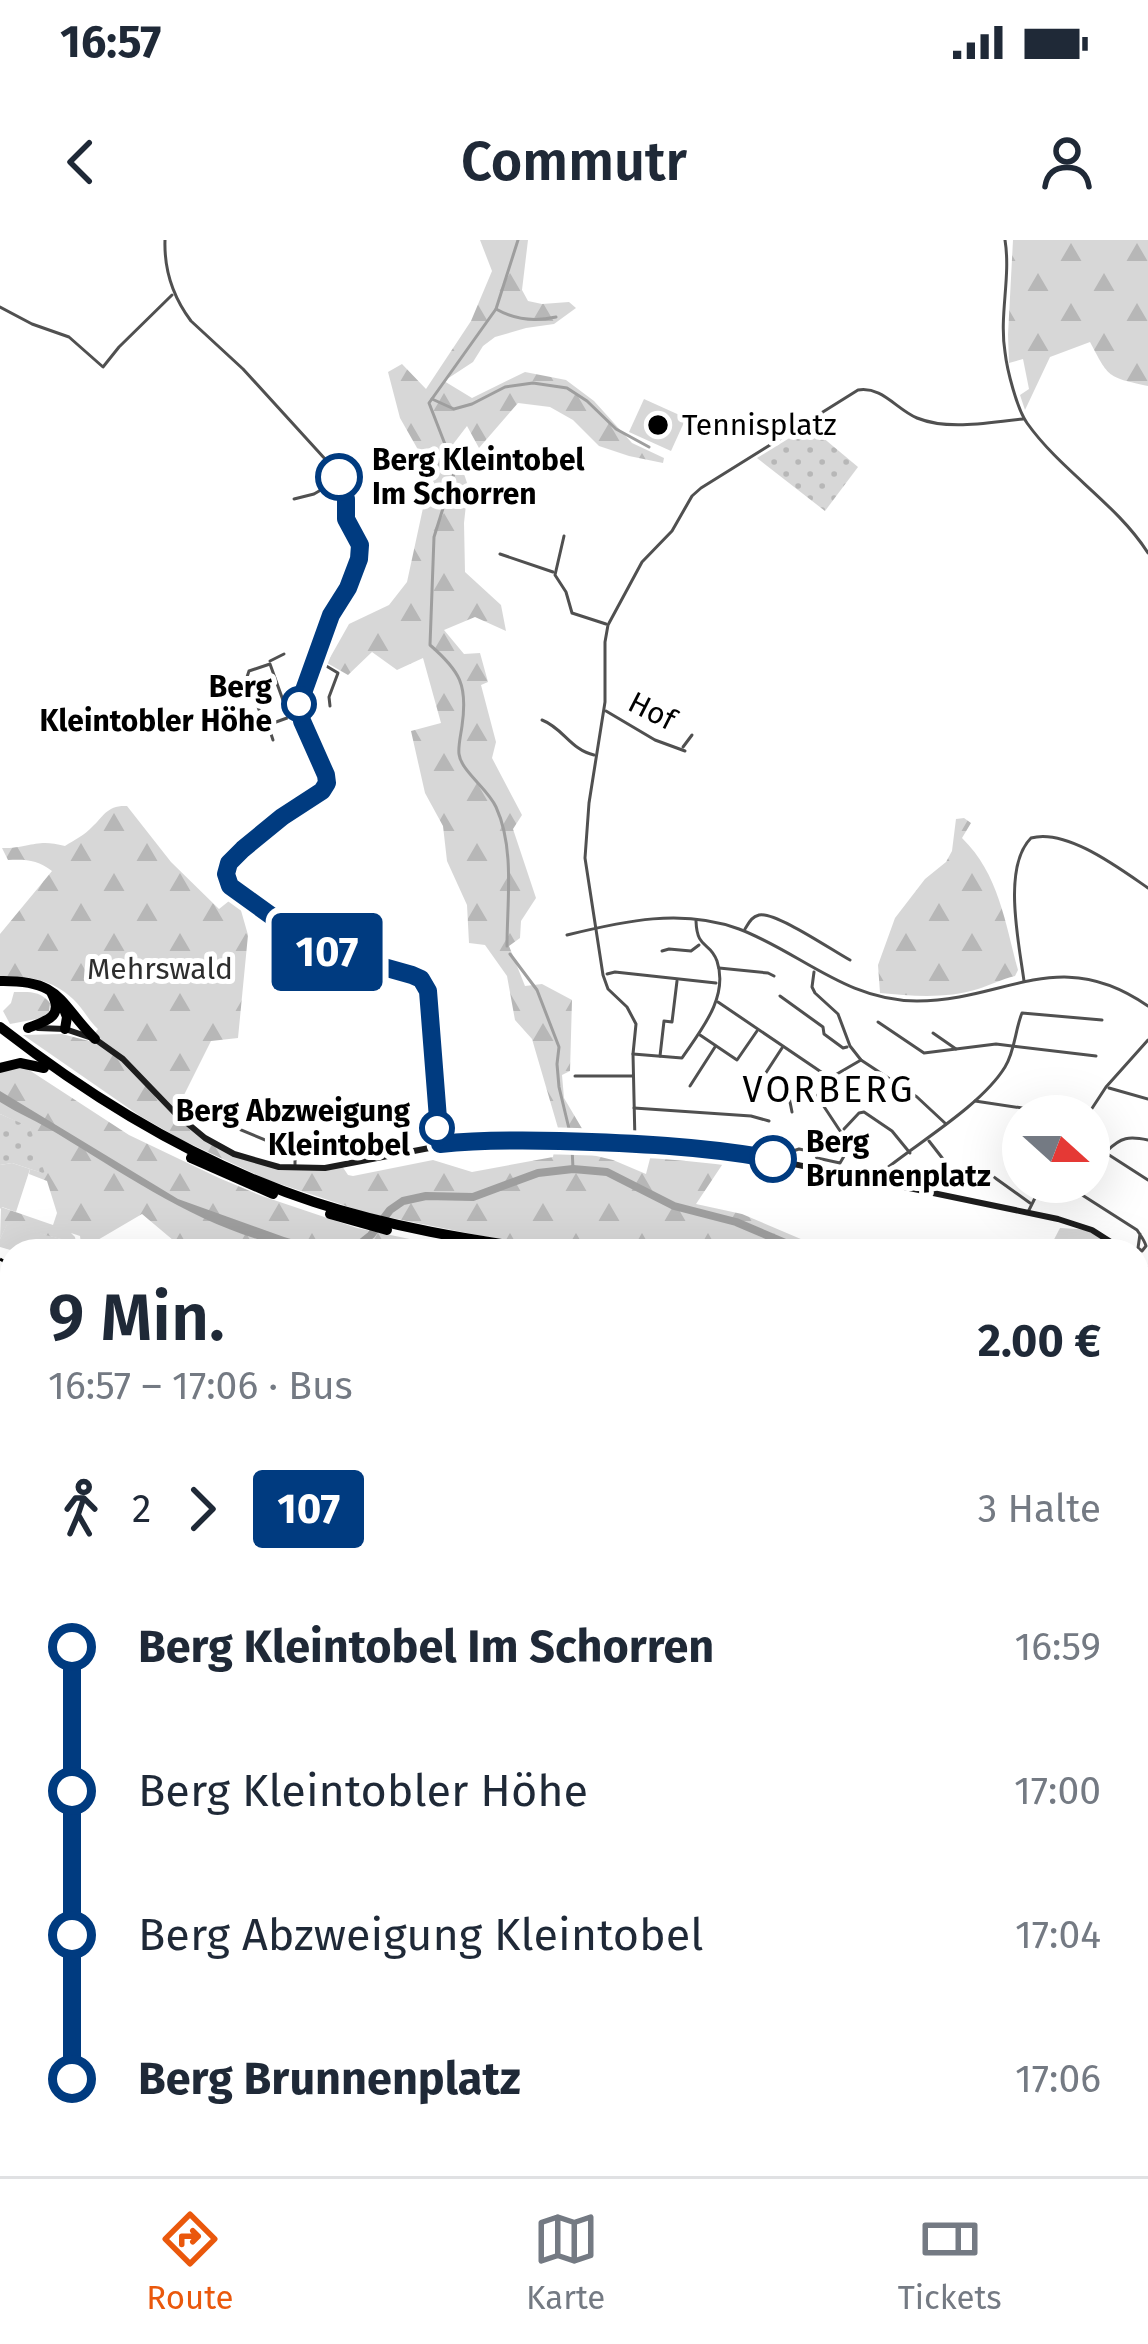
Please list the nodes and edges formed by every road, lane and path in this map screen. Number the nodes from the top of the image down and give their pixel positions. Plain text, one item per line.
1 (165, 240) edge
2 (1006, 240) edge
3 (173, 294) junction
4 (0, 307) edge
5 (1023, 419) junction
6 (340, 480) junction
7 (294, 499) dead end
8 (564, 536) dead end
9 (500, 554) dead end
10 (1148, 554) edge
11 (555, 572) junction
12 (608, 626) junction
13 (284, 654) dead end
14 (316, 661) junction
15 (269, 664) junction
16 (330, 706) dead end
17 (604, 710) junction
18 (299, 713) junction
19 (289, 716) junction
20 (542, 719) dead end
21 (268, 725) junction
22 (692, 735) dead end
23 (273, 740) dead end
24 (596, 756) junction
25 (1148, 888) edge
26 (696, 919) junction
27 (595, 928) junction
28 (744, 931) junction
29 (567, 935) dead end
30 (700, 943) junction
31 (662, 951) dead end
32 (850, 960) dead end
33 (719, 968) junction
34 (814, 970) junction
35 (603, 975) junction
36 (774, 976) dead end
37 (677, 979) junction
38 (0, 981) edge
39 (1024, 981) junction
40 (718, 983) junction
41 (0, 993) edge
42 (52, 994) junction
43 (780, 996) dead end
44 (717, 1001) junction
45 (68, 1006) junction
46 (1148, 1006) edge
47 (1102, 1020) dead end
48 (878, 1022) dead end
49 (0, 1028) edge
50 (28, 1028) joint
51 (65, 1029) junction
52 (759, 1029) junction
53 (933, 1033) dead end
54 (698, 1034) junction
55 (95, 1040) junction
56 (1148, 1040) edge
57 (716, 1046) junction
58 (783, 1046) junction
59 (850, 1046) junction
60 (1013, 1046) junction
61 (956, 1049) junction
62 (633, 1054) junction
63 (660, 1056) junction
64 (1096, 1056) dead end
65 (860, 1060) junction
66 (5, 1066) edge
67 (44, 1068) junction
68 (575, 1076) dead end
69 (634, 1076) junction
70 (830, 1078) junction
71 (690, 1086) dead end
72 (821, 1086) junction
73 (1106, 1087) junction
74 (760, 1090) dead end
75 (1101, 1095) edge
76 (1148, 1099) edge
77 (974, 1100) junction
78 (181, 1105) dead end
79 (1002, 1105) edge
80 (634, 1108) junction
81 (792, 1112) dead end
82 (770, 1120) dead end
83 (946, 1124) junction
84 (842, 1130) junction
85 (928, 1140) junction
86 (1148, 1140) edge
87 (634, 1142) junction
88 (440, 1144) junction
89 (1110, 1149) edge
90 (910, 1153) junction
91 (1110, 1156) edge
92 (788, 1162) junction
93 (295, 1169) junction
94 (1148, 1180) edge
95 (879, 1181) junction
96 (1032, 1203) edge
97 (1096, 1203) edge
98 (1029, 1208) junction
99 (363, 1220) junction
100 (397, 1228) junction
101 (1140, 1234) dead end
102 (447, 1239) edge
103 (470, 1239) edge
104 (1104, 1239) edge

1 - 3 street
2 - 5 street
3 - 4 street
3 - 6 street
5 - 10 street
5 - 12 street
6 - 7 street
6 - 14 street
8 - 11 street
9 - 11 street
11 - 12 street
12 - 17 street
13 - 15 street
14 - 16 street
14 - 18 street
15 - 19 street
15 - 21 street
17 - 22 street, Hof
17 - 24 street
18 - 19 street
18 - 88 street
19 - 21 street
20 - 24 street
21 - 23 street
24 - 27 street
25 - 39 street
26 - 27 street
26 - 28 street
26 - 30 street
27 - 29 street
27 - 35 street
28 - 32 street
28 - 34 street
30 - 31 street
30 - 33 street
33 - 36 street
33 - 40 street
34 - 39 street
34 - 59 street
35 - 37 street
35 - 62 street
37 - 40 street
37 - 63 street
38 - 45 highway
39 - 46 street
40 - 44 street
41 - 42 highway
42 - 50 highway
42 - 51 highway
43 - 59 street
44 - 52 street
44 - 54 street
45 - 51 highway
45 - 55 highway
47 - 60 street
48 - 61 street
49 - 67 highway
49 - 99 highway
50 - 51 main road
51 - 55 main road
52 - 57 street
52 - 58 street
53 - 61 street
54 - 57 street
54 - 63 street
55 - 93 main road
56 - 73 street
57 - 71 street
58 - 70 street
58 - 74 street
59 - 65 street
60 - 61 street
60 - 64 street
60 - 77 street
62 - 63 street
62 - 69 street
65 - 70 street
65 - 83 street
66 - 67 highway
67 - 99 highway
68 - 69 street
69 - 80 street
70 - 72 street
72 - 81 street
72 - 84 street
73 - 75 street
73 - 76 street
77 - 79 street
77 - 83 street
78 - 93 street
80 - 82 street
80 - 87 street
83 - 85 street
84 - 90 street
84 - 92 street
85 - 90 street
85 - 98 street
86 - 89 street
87 - 88 main road
87 - 92 main road
88 - 93 main road
90 - 95 street
91 - 94 street
92 - 95 main road
95 - 98 main road
96 - 98 street
97 - 101 street
98 - 104 main road
99 - 100 highway
100 - 102 highway
100 - 103 highway

